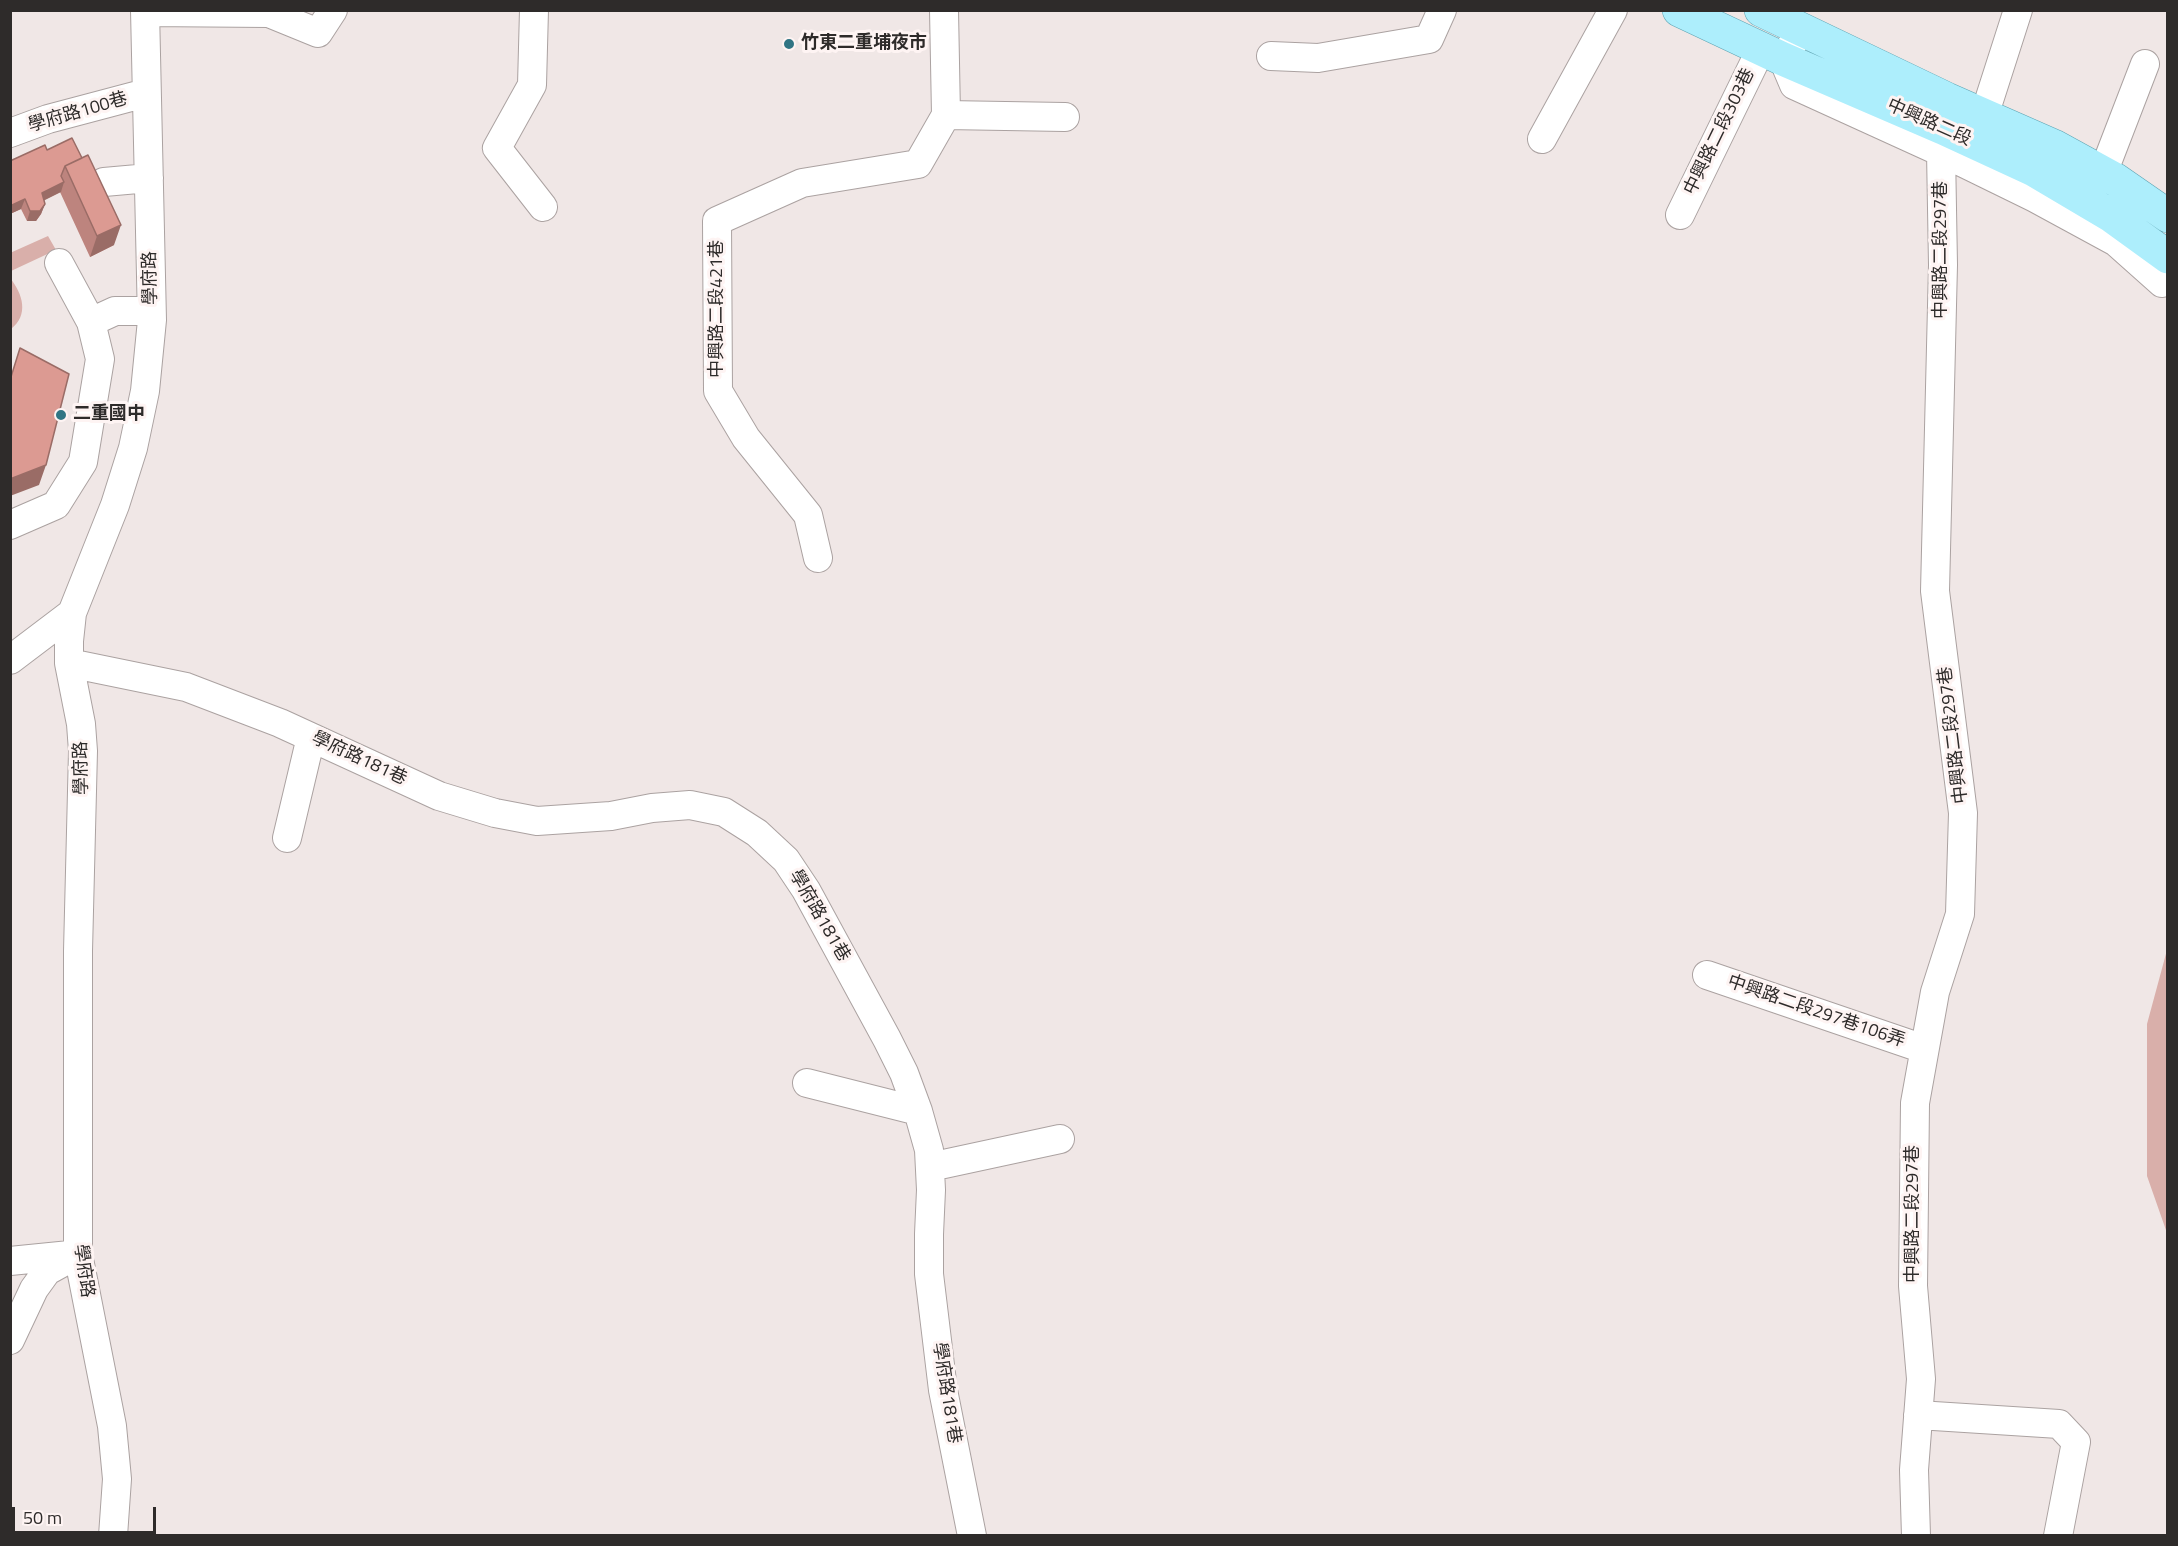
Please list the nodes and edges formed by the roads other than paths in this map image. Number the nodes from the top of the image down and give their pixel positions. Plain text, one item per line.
1 (333, 10) edge
2 (534, 10) edge
3 (944, 10) edge
4 (1442, 10) edge
5 (1613, 10) edge
6 (1679, 10) edge
7 (1761, 10) edge
8 (2018, 10) edge
9 (145, 11) edge
10 (1714, 17) edge
11 (1801, 30) junction
12 (1772, 54) junction
13 (1271, 56) dead end
14 (2145, 64) dead end
15 (146, 93) junction
16 (946, 115) junction
17 (1065, 117) dead end
18 (10, 133) edge
19 (1965, 136) junction
20 (1542, 138) dead end
21 (2103, 173) junction
22 (149, 178) junction
23 (104, 182) edge
24 (543, 207) dead end
25 (1680, 215) dead end
26 (2168, 216) edge
27 (59, 263) dead end
28 (2164, 270) edge
29 (152, 311) junction
30 (91, 322) junction
31 (10, 525) edge
32 (818, 558) dead end
33 (72, 613) junction
34 (10, 660) edge
35 (69, 663) junction
36 (311, 737) junction
37 (288, 838) dead end
38 (1707, 975) dead end
39 (1924, 1049) junction
40 (807, 1083) dead end
41 (918, 1111) junction
42 (1060, 1139) dead end
43 (930, 1167) junction
44 (78, 1254) junction
45 (10, 1261) edge
46 (10, 1340) edge
47 (1918, 1415) junction
48 (2059, 1530) edge
49 (113, 1536) edge
50 (972, 1536) edge
51 (1916, 1536) edge

1 - 9 street
2 - 24 street
3 - 16 street
4 - 13 street
5 - 20 street
6 - 10 main road, 中興路二段
7 - 11 main road, 中興路二段
8 - 19 street, 中興路二段297巷
9 - 15 street, 學府路
10 - 12 main road, 中興路二段
11 - 12 street
11 - 19 main road, 中興路二段
12 - 19 main road, 中興路二段
12 - 25 street, 中興路二段303巷
14 - 21 street
15 - 18 street, 學府路100巷
15 - 22 street, 學府路
16 - 17 street
16 - 32 street, 中興路二段421巷
19 - 21 main road, 中興路二段
19 - 28 main road, 中興路二段
19 - 39 street, 中興路二段297巷
21 - 26 main road, 中興路二段
22 - 23 street
22 - 29 street, 學府路
27 - 30 street
29 - 30 street
29 - 33 street, 學府路
30 - 31 street
33 - 34 street
33 - 35 street, 學府路
35 - 36 street, 學府路181巷
35 - 44 street, 學府路
36 - 37 street
36 - 41 street, 學府路181巷
38 - 39 street, 中興路二段297巷106弄
39 - 47 street, 中興路二段297巷
40 - 41 street
41 - 43 street, 學府路181巷
42 - 43 street
43 - 50 street, 學府路181巷
44 - 45 street
44 - 46 street
44 - 49 street, 學府路
47 - 48 street
47 - 51 street, 中興路二段297巷

